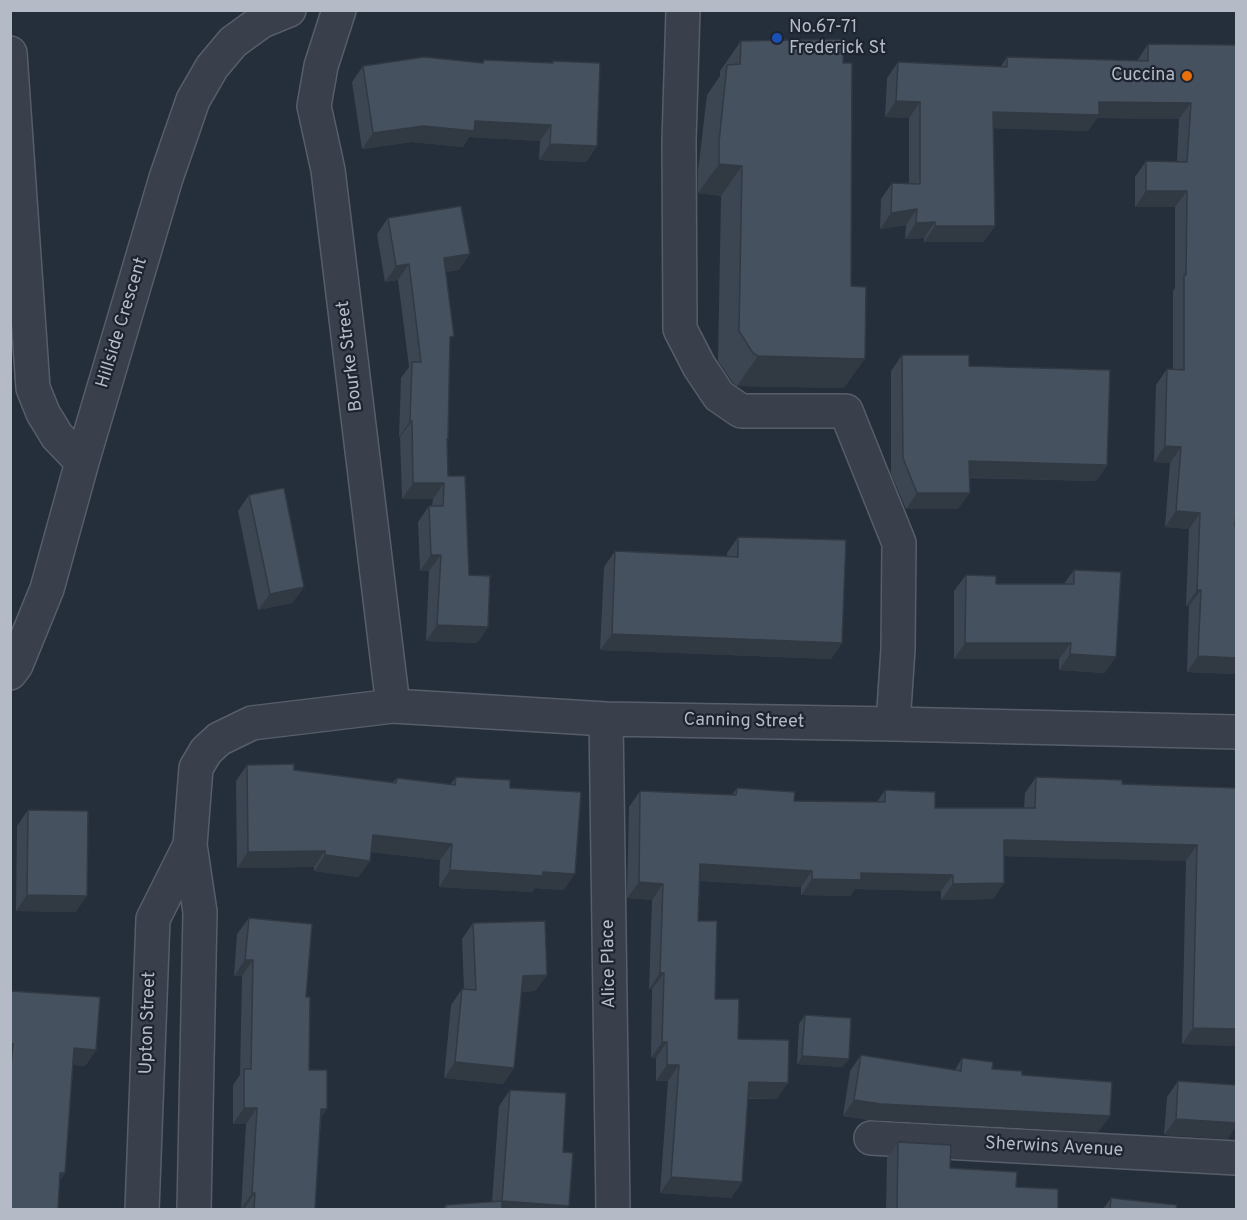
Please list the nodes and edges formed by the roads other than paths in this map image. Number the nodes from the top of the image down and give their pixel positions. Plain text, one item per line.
1 (289, 10) edge
2 (339, 10) edge
3 (683, 10) edge
4 (10, 53) edge
5 (82, 462) junction
6 (10, 673) edge
7 (393, 706) junction
8 (606, 720) junction
9 (252, 723) joint
10 (893, 724) junction
11 (1236, 732) edge
12 (190, 845) junction
13 (871, 1138) dead end
14 (1236, 1158) edge
15 (142, 1209) edge
16 (194, 1209) edge
17 (613, 1209) edge

1 - 5 street, Hillside Crescent
2 - 7 street, Bourke Street
3 - 10 street
4 - 5 street
5 - 6 street, Hillside Crescent
7 - 8 street, Canning Street
7 - 9 street, Canning Street
8 - 10 street, Canning Street
8 - 17 street, Alice Place
9 - 12 street, Upton Street
10 - 11 street, Canning Street
12 - 15 street, Upton Street
12 - 16 street, Upton Street
13 - 14 street, Sherwins Avenue

